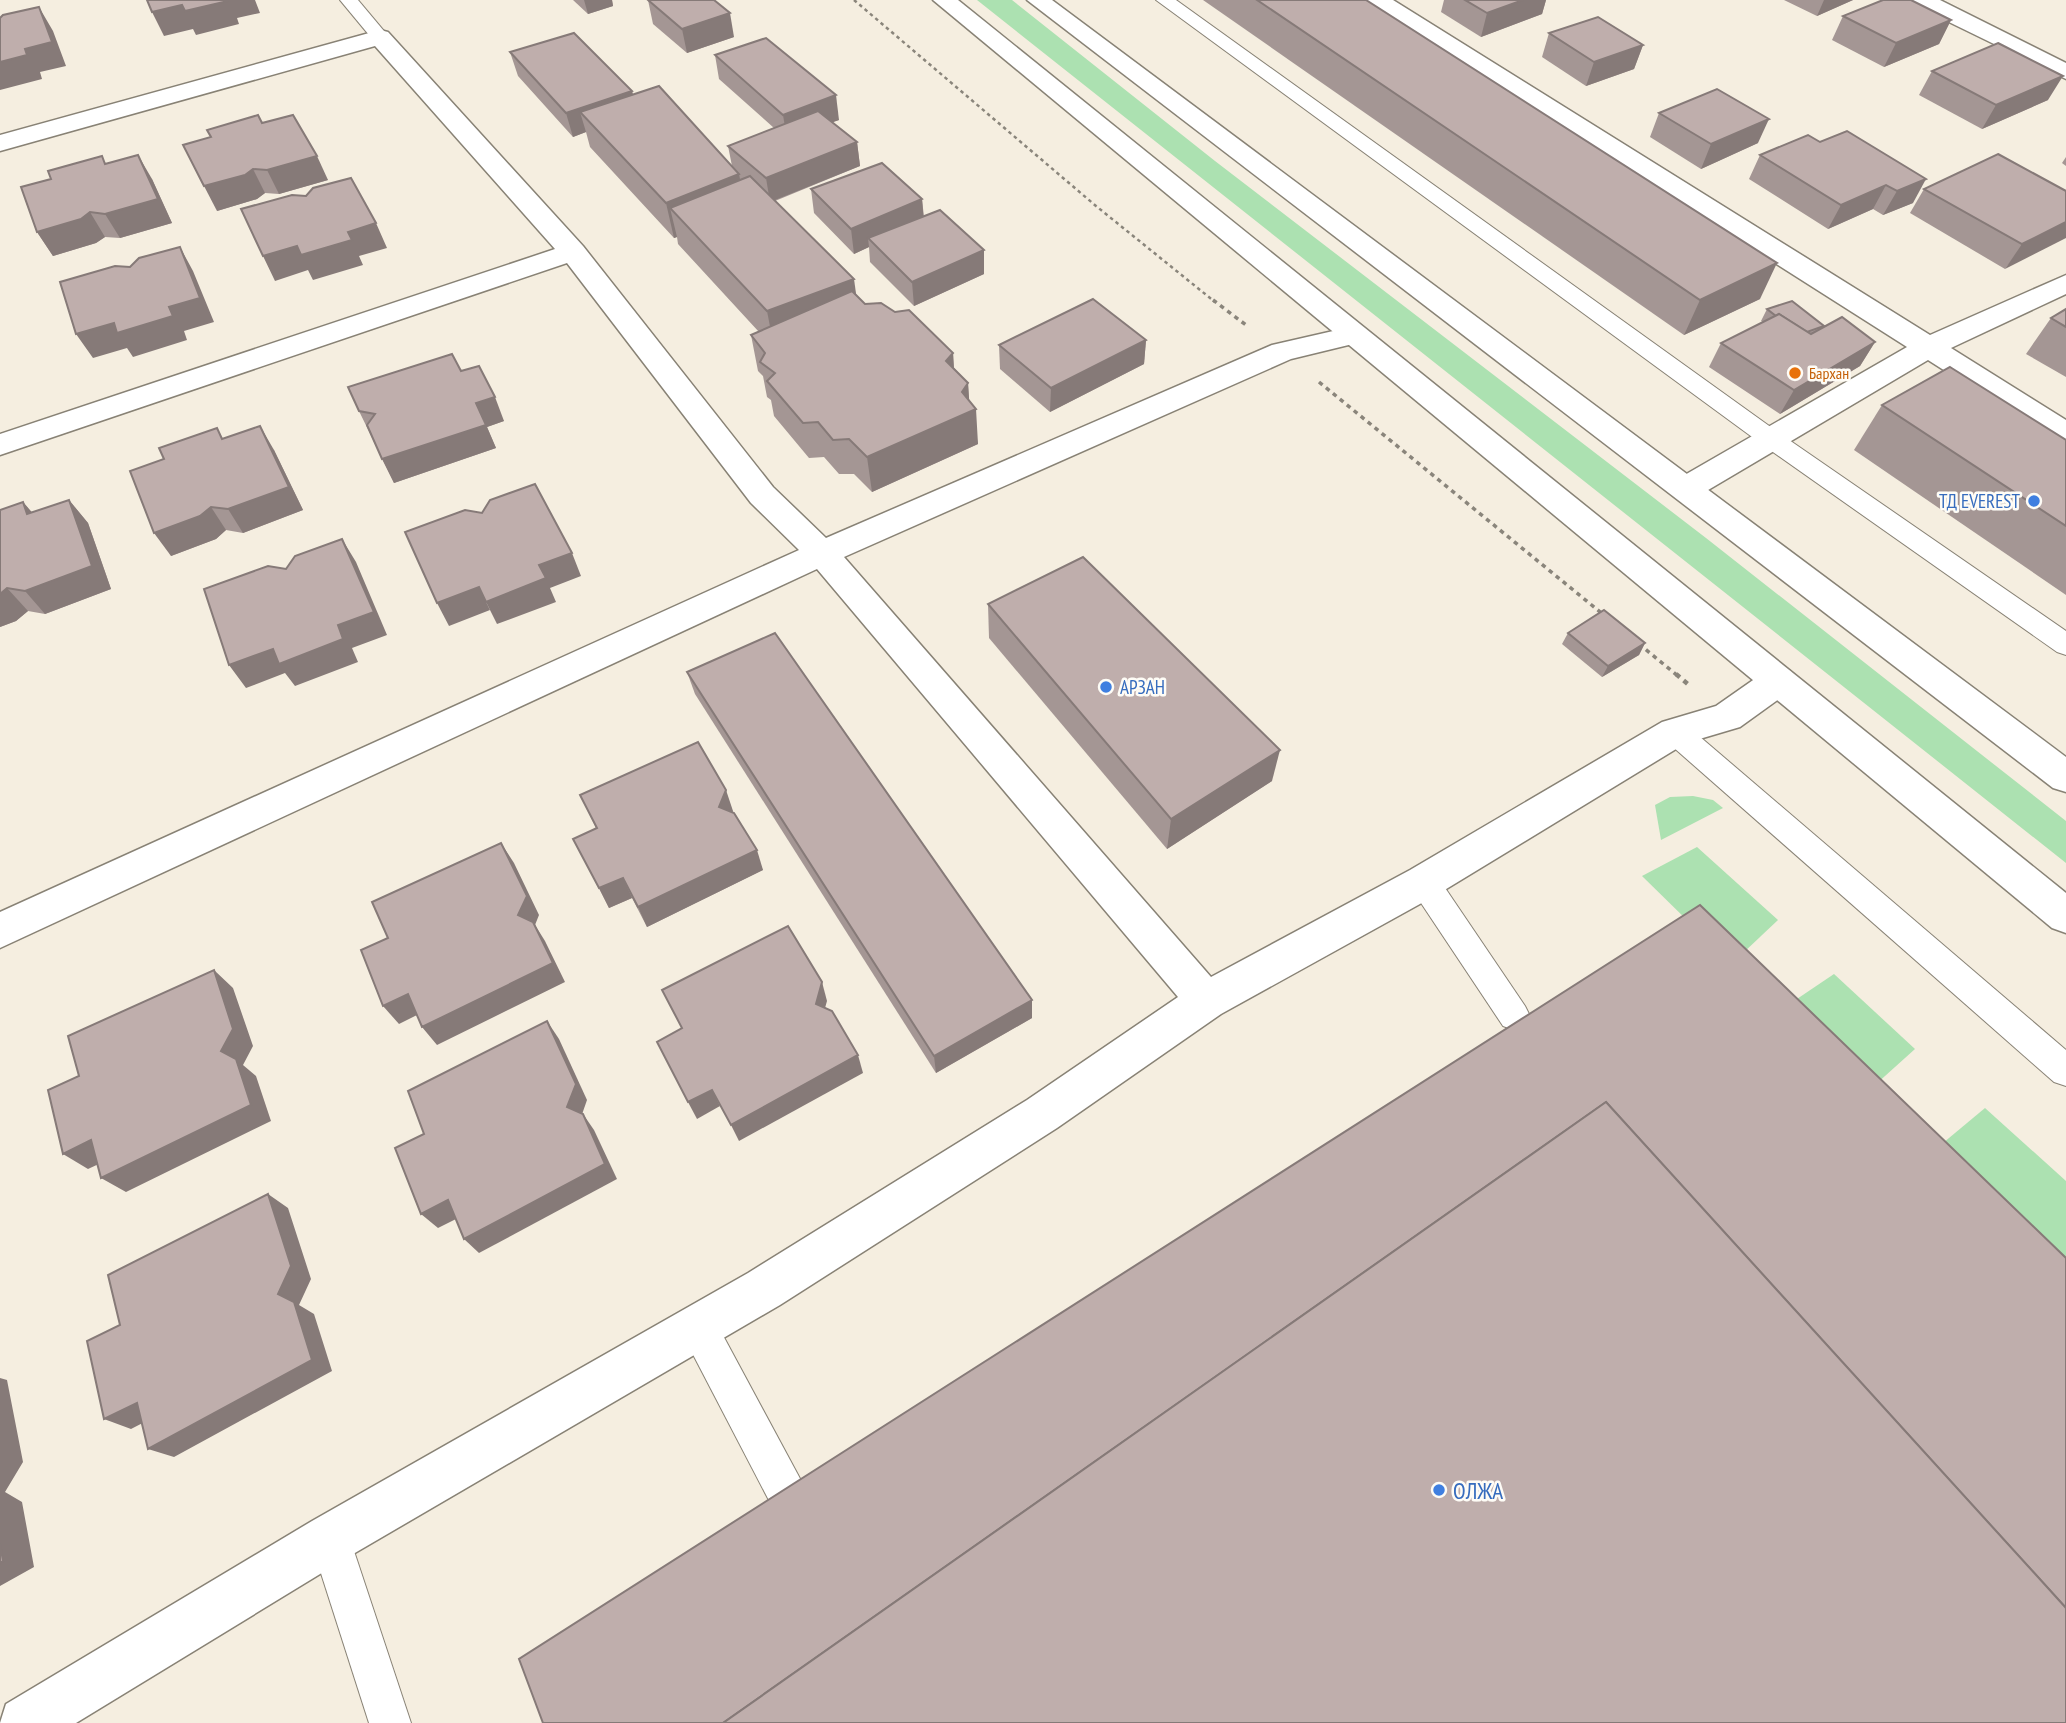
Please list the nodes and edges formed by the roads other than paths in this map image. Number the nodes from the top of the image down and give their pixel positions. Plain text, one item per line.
1 (349, 0) edge
2 (944, 0) edge
3 (1038, 0) edge
4 (1165, 0) edge
5 (1377, 0) edge
6 (1922, 0) edge
7 (380, 37) junction
8 (2066, 72) edge
9 (0, 143) edge
10 (573, 252) junction
11 (2066, 284) edge
12 (1355, 335) junction
13 (1929, 347) junction
14 (2066, 434) edge
15 (1771, 439) junction
16 (0, 445) edge
17 (1687, 488) junction
18 (822, 553) junction
19 (2066, 645) edge
20 (1778, 681) junction
21 (1675, 732) junction
22 (2066, 777) edge
23 (1424, 882) junction
24 (2066, 916) edge
25 (0, 931) edge
26 (1206, 1001) junction
27 (1514, 1016) dead end
28 (2066, 1072) edge
29 (699, 1328) junction
30 (790, 1500) edge
31 (330, 1539) junction
32 (25, 1723) edge
33 (390, 1723) edge

1 - 7 lane
2 - 12 street
3 - 17 street
4 - 15 lane
5 - 13 street
6 - 8 street
7 - 9 street
7 - 10 street
10 - 16 street
10 - 18 street
11 - 13 street
12 - 18 street
12 - 20 street
13 - 14 street
13 - 15 street
15 - 17 street
15 - 19 lane
17 - 22 street
18 - 25 street
18 - 26 street
20 - 21 street
20 - 24 street
21 - 23 street
21 - 28 lane
23 - 26 street
23 - 27 lane
26 - 29 street
29 - 30 lane
29 - 31 street
31 - 32 street
31 - 33 lane

